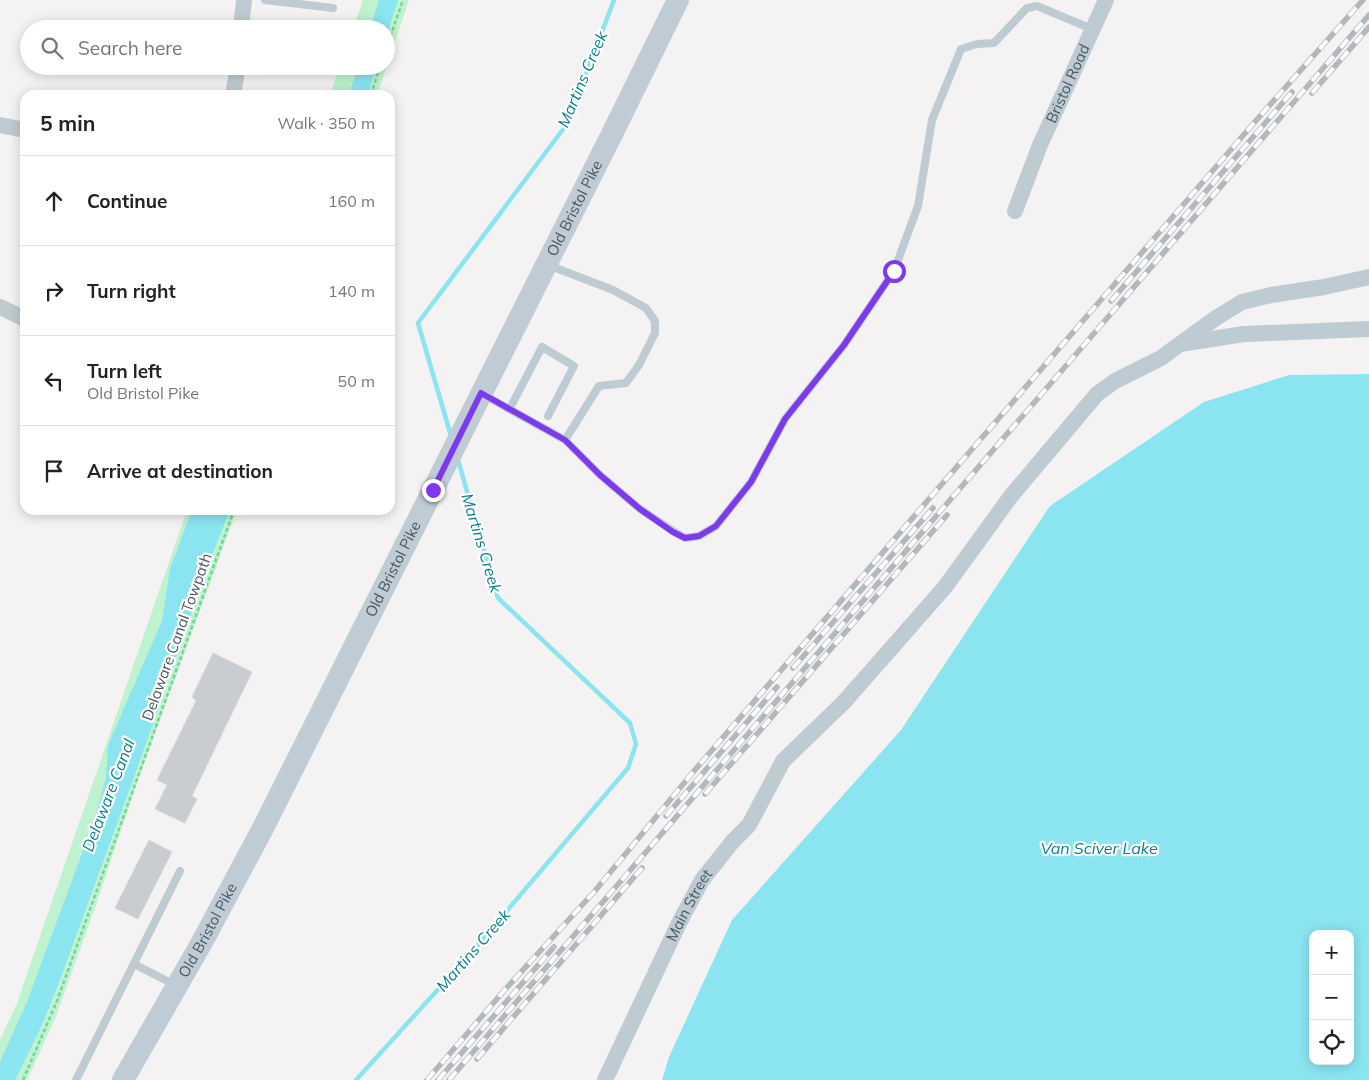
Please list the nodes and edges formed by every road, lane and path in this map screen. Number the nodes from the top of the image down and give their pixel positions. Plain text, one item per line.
1 (244, 0) edge
2 (265, 0) edge
3 (403, 0) edge
4 (678, 0) edge
5 (1106, 0) edge
6 (1033, 3) edge
7 (333, 8) dead end
8 (242, 20) edge
9 (395, 23) edge
10 (1092, 29) junction
11 (236, 75) edge
12 (377, 75) edge
13 (234, 90) edge
14 (373, 90) edge
15 (0, 125) edge
16 (20, 129) edge
17 (1014, 211) dead end
18 (546, 264) junction
19 (1369, 277) edge
20 (0, 307) edge
21 (20, 317) edge
22 (1369, 329) edge
23 (1180, 344) junction
24 (481, 393) junction
25 (510, 408) junction
26 (548, 416) dead end
27 (565, 440) junction
28 (232, 515) edge
29 (180, 871) dead end
30 (134, 964) junction
31 (177, 986) junction
32 (23, 1080) edge
33 (76, 1080) edge
34 (123, 1080) edge
35 (605, 1080) edge

1 - 8 street
2 - 7 lane
3 - 9 path
4 - 18 main road, Old Bristol Pike
5 - 10 street, Bristol Road
6 - 10 lane
6 - 27 lane
10 - 17 street, Bristol Road
11 - 13 street
12 - 14 path
15 - 16 street
18 - 24 main road, Old Bristol Pike
18 - 27 lane
19 - 23 street, Main Street
20 - 21 street
22 - 23 street
23 - 35 street, Main Street
24 - 25 lane
24 - 31 main road, Old Bristol Pike
25 - 26 lane
25 - 27 lane
28 - 32 path, Delaware Canal Towpath
29 - 30 lane
30 - 31 lane
30 - 33 lane
31 - 34 main road, Old Bristol Pike

